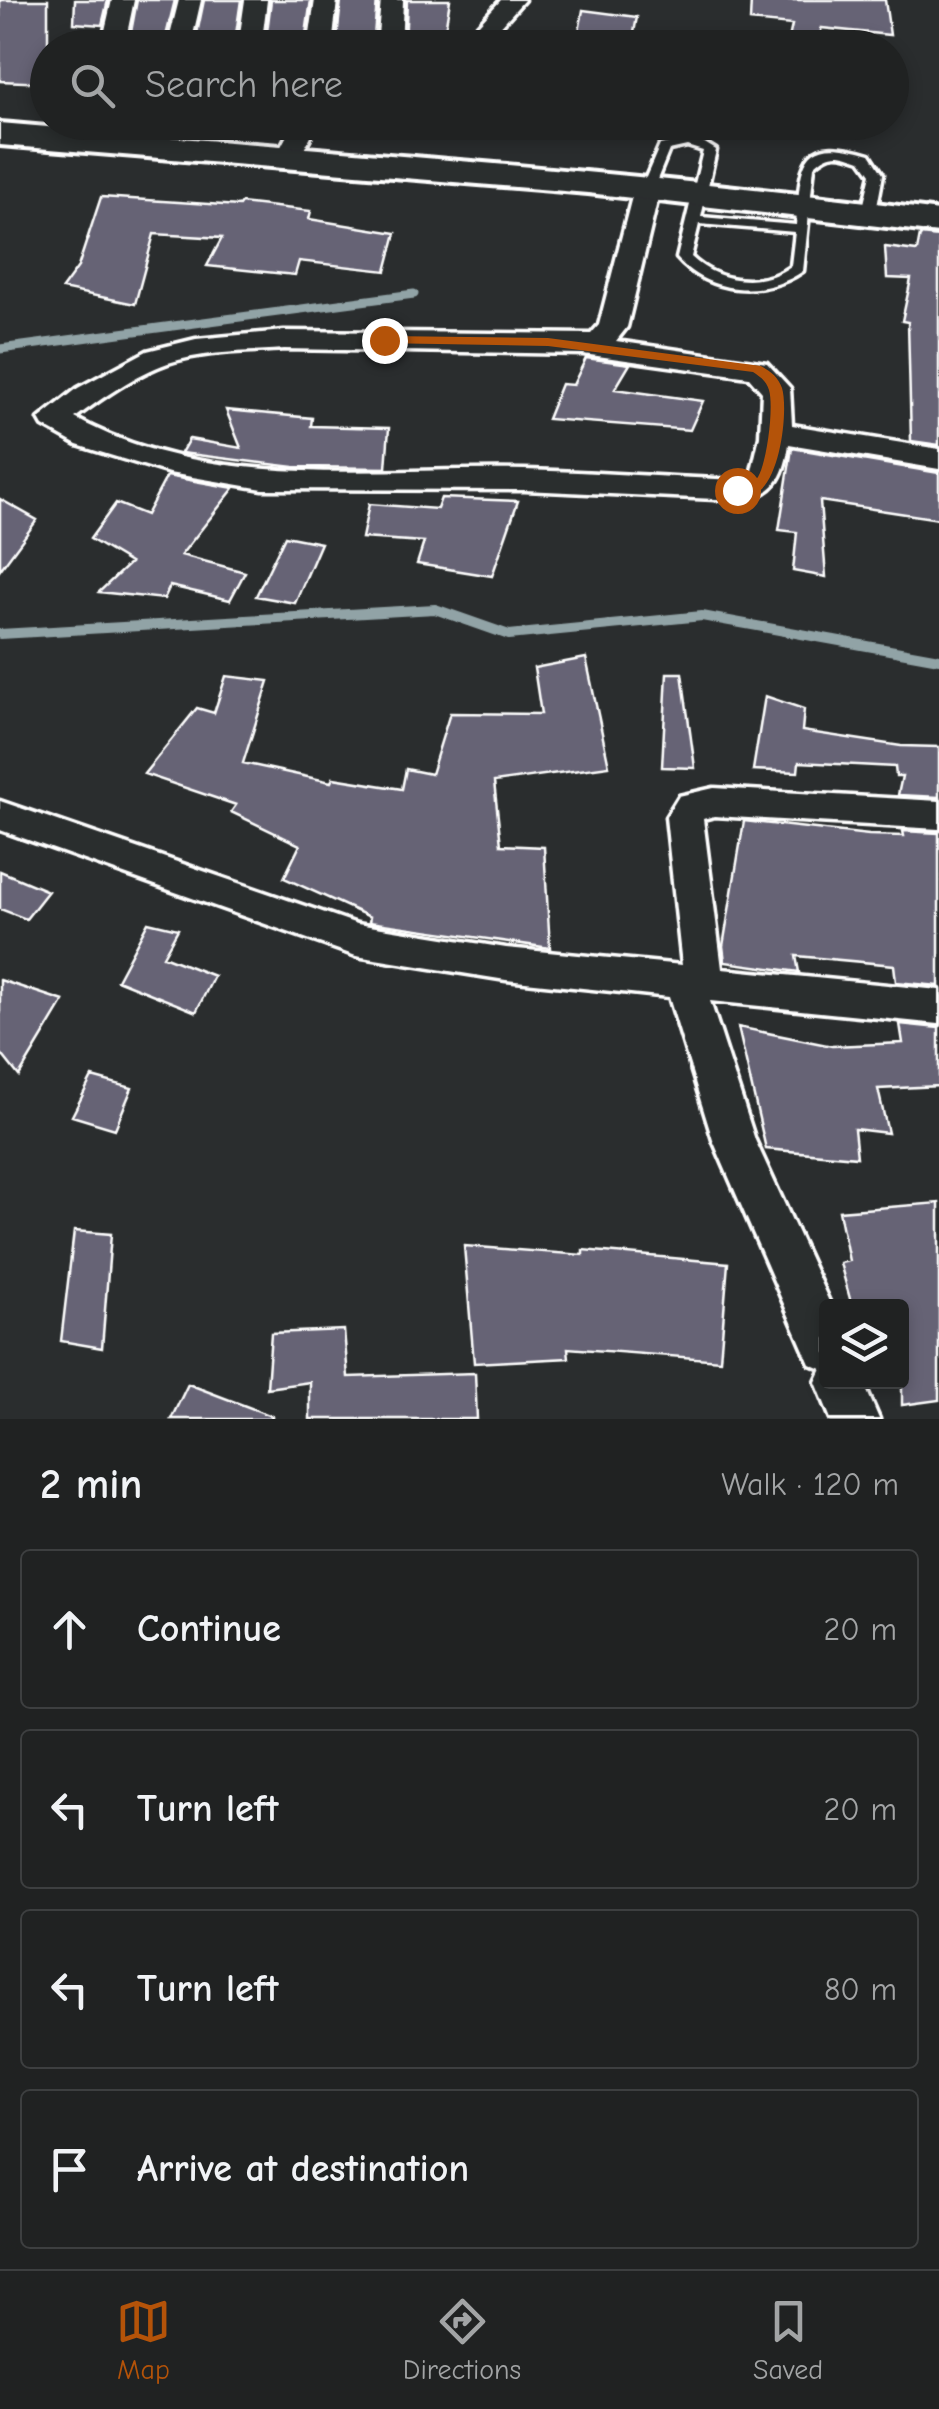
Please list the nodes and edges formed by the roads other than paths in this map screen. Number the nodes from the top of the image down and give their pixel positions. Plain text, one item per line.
1 (123, 0) edge
2 (190, 0) edge
3 (256, 0) edge
4 (326, 0) edge
5 (392, 0) edge
6 (513, 0) edge
7 (116, 30) edge
8 (182, 30) edge
9 (252, 30) edge
10 (322, 30) edge
11 (390, 30) edge
12 (485, 30) edge
13 (30, 133) edge
14 (0, 134) edge
15 (143, 140) edge
16 (297, 140) edge
17 (288, 158) junction
18 (647, 190) junction
19 (697, 207) junction
20 (870, 212) junction
21 (802, 216) junction
22 (939, 222) edge
23 (584, 345) junction
24 (776, 432) junction
25 (939, 458) edge
26 (0, 815) edge
27 (939, 816) edge
28 (695, 985) junction
29 (939, 1007) edge
30 (819, 1332) edge
31 (843, 1389) edge
32 (855, 1419) edge

1 - 7 street
2 - 8 street
3 - 9 street
4 - 10 street
5 - 11 street
6 - 12 street
13 - 14 main road
15 - 17 main road
16 - 17 street
17 - 18 main road
18 - 19 main road
18 - 19 lane
18 - 23 street
19 - 21 main road
19 - 21 lane
20 - 21 main road
20 - 21 lane
20 - 22 main road
23 - 24 street
23 - 24 street
24 - 25 street
26 - 28 street
27 - 28 street
28 - 29 street
28 - 30 street
31 - 32 street

